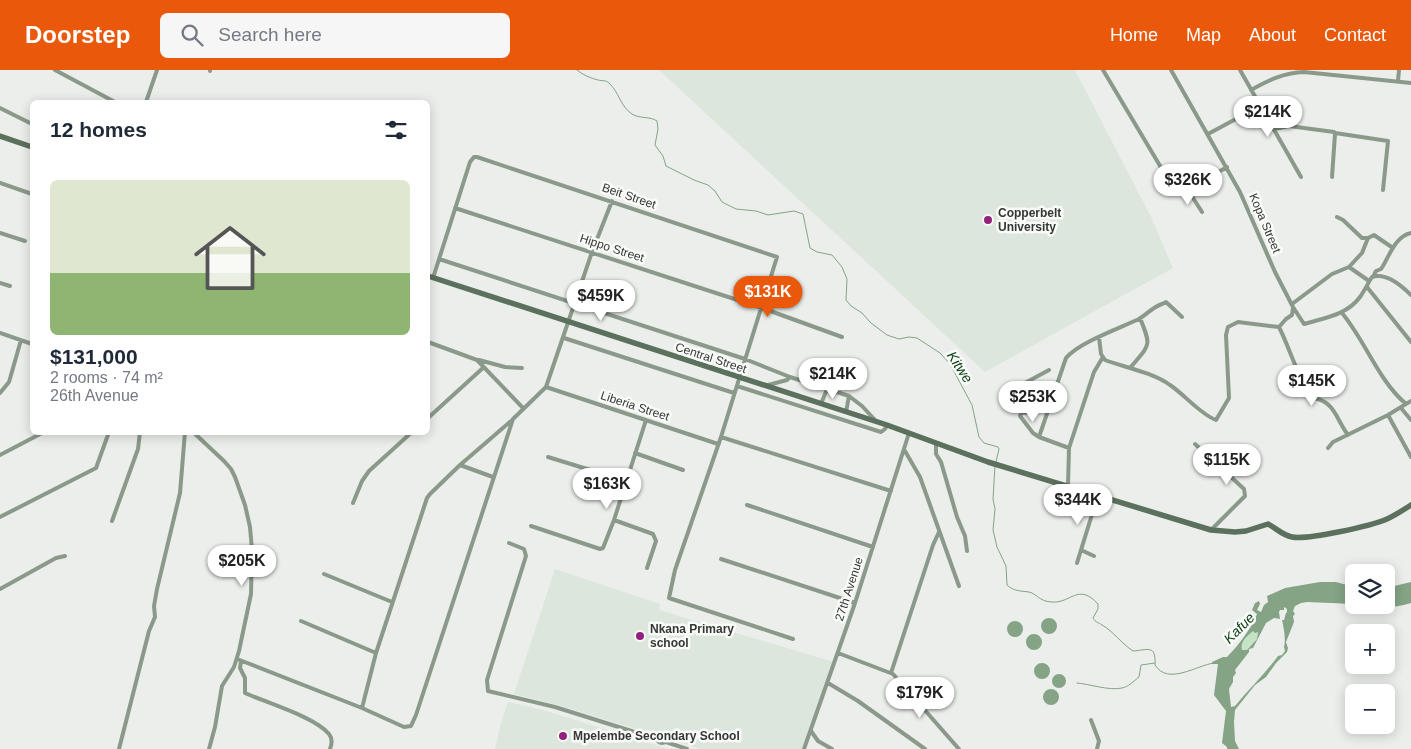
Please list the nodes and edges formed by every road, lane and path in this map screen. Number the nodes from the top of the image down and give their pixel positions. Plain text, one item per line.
1 (55, 70) edge
2 (157, 70) edge
3 (1103, 70) edge
4 (1171, 70) edge
5 (1240, 70) edge
6 (1399, 70) edge
7 (1398, 82) junction
8 (1411, 83) edge
9 (1251, 90) junction
10 (111, 100) edge
11 (147, 100) edge
12 (1260, 106) junction
13 (0, 108) edge
14 (30, 123) edge
15 (1274, 129) junction
16 (1335, 133) junction
17 (1208, 134) junction
18 (0, 136) edge
19 (30, 146) edge
20 (1227, 167) junction
21 (1301, 177) dead end
22 (1332, 177) dead end
23 (0, 183) edge
24 (1188, 190) junction
25 (1383, 190) dead end
26 (30, 193) edge
27 (612, 201) junction
28 (455, 208) junction
29 (1202, 212) dead end
30 (1337, 217) dead end
31 (0, 233) edge
32 (1411, 233) edge
33 (1368, 238) junction
34 (24, 241) dead end
35 (1393, 248) junction
36 (592, 252) junction
37 (439, 259) junction
38 (1349, 268) junction
39 (1372, 276) junction
40 (430, 277) edge
41 (1369, 281) junction
42 (0, 283) edge
43 (10, 286) dead end
44 (1367, 287) junction
45 (1411, 295) edge
46 (575, 304) junction
47 (1293, 306) junction
48 (762, 308) junction
49 (1342, 313) junction
50 (1182, 317) dead end
51 (1140, 318) junction
52 (569, 322) junction
53 (1280, 327) junction
54 (0, 333) edge
55 (842, 337) dead end
56 (1099, 337) junction
57 (564, 338) junction
58 (21, 340) junction
59 (1411, 342) edge
60 (30, 343) edge
61 (430, 343) edge
62 (1103, 357) junction
63 (745, 359) junction
64 (476, 360) junction
65 (484, 367) junction
66 (522, 368) dead end
67 (1130, 368) junction
68 (1049, 370) dead end
69 (790, 377) junction
70 (739, 378) junction
71 (736, 386) junction
72 (765, 386) junction
73 (546, 387) junction
74 (827, 389) junction
75 (0, 393) edge
76 (734, 393) junction
77 (849, 396) junction
78 (1411, 401) edge
79 (821, 404) junction
80 (1406, 404) junction
81 (523, 408) junction
82 (1401, 408) junction
83 (1048, 409) junction
84 (846, 412) junction
85 (1033, 414) dead end
86 (1388, 415) junction
87 (430, 416) edge
88 (512, 419) junction
89 (646, 420) junction
90 (1411, 420) edge
91 (877, 422) junction
92 (887, 425) junction
93 (910, 434) junction
94 (1348, 434) junction
95 (38, 435) edge
96 (108, 435) edge
97 (140, 435) edge
98 (185, 435) edge
99 (196, 435) edge
100 (409, 435) edge
101 (721, 437) junction
102 (1040, 438) junction
103 (936, 443) junction
104 (718, 444) junction
105 (1195, 444) dead end
106 (1068, 448) junction
107 (1328, 448) dead end
108 (905, 451) junction
109 (635, 453) junction
110 (0, 455) edge
111 (548, 457) dead end
112 (1411, 457) edge
113 (460, 466) junction
114 (683, 470) dead end
115 (493, 477) junction
116 (626, 481) junction
117 (1068, 485) junction
118 (891, 490) junction
119 (1098, 495) junction
120 (353, 503) dead end
121 (747, 505) dead end
122 (1411, 505) edge
123 (0, 517) edge
124 (614, 520) junction
125 (112, 521) dead end
126 (531, 526) dead end
127 (1210, 530) junction
128 (939, 532) junction
129 (510, 543) dead end
130 (873, 547) junction
131 (1081, 550) junction
132 (967, 551) dead end
133 (65, 556) dead end
134 (1094, 556) dead end
135 (721, 559) dead end
136 (1077, 563) dead end
137 (647, 568) dead end
138 (324, 574) dead end
139 (959, 586) dead end
140 (0, 589) edge
141 (392, 602) junction
142 (855, 603) junction
143 (301, 621) dead end
144 (793, 639) dead end
145 (838, 653) junction
146 (376, 654) junction
147 (239, 660) junction
148 (891, 673) junction
149 (828, 683) junction
150 (362, 708) junction
151 (1091, 720) dead end
152 (811, 731) junction
153 (657, 739) junction
154 (666, 742) junction
155 (119, 749) edge
156 (209, 749) edge
157 (330, 749) edge
158 (686, 749) edge
159 (804, 749) edge
160 (832, 749) edge
161 (925, 749) edge
162 (958, 749) edge
163 (1097, 749) edge

1 - 10 street
2 - 11 street
3 - 24 street
4 - 17 street, Kopa Street
5 - 9 street
6 - 7 street
7 - 8 street
7 - 9 street
9 - 12 street
12 - 15 street
12 - 17 street
13 - 14 street
15 - 16 street
15 - 21 street
16 - 22 street
16 - 25 street
17 - 20 street, Kopa Street
18 - 19 street
20 - 24 street
20 - 47 street, Kopa Street
23 - 26 street
24 - 29 street
27 - 28 street, Beit Street
27 - 36 street
27 - 48 street, Beit Street
28 - 36 street, Hippo Street
28 - 37 street
30 - 33 street
31 - 34 street
32 - 35 street
33 - 35 street
33 - 38 street
35 - 39 street
36 - 46 street
36 - 48 street, Hippo Street
37 - 40 street
37 - 46 street
38 - 41 street
38 - 47 street
39 - 41 street
39 - 45 street
40 - 52 street, Central Street
41 - 44 street
42 - 43 street
44 - 49 street
44 - 59 street
46 - 52 street
46 - 63 street
47 - 49 street, Kopa Street
47 - 53 street
48 - 55 street, Hippo Street
48 - 63 street
49 - 80 street
50 - 51 street
51 - 56 street
51 - 67 street
52 - 57 street
52 - 70 street, Central Street
53 - 67 street
53 - 94 street
54 - 58 street
56 - 62 street
56 - 83 street
57 - 73 street
57 - 76 street
58 - 60 street
58 - 75 street
61 - 64 street
62 - 67 street
62 - 106 street
63 - 69 street
63 - 70 street
64 - 65 street
64 - 66 street
65 - 81 street
65 - 87 street
68 - 83 street
69 - 72 street
69 - 74 street
70 - 71 street
70 - 72 street, Central Street
71 - 76 street
71 - 92 street
72 - 79 street, Central Street
73 - 81 street
73 - 89 street, Liberia Street
74 - 77 street
74 - 79 street
76 - 101 street
77 - 84 street
77 - 91 street
78 - 80 street
79 - 84 street, Central Street
80 - 82 street
81 - 88 street
82 - 86 street
82 - 90 street
83 - 102 street
84 - 91 street, Central Street
85 - 102 street
86 - 94 street
86 - 112 street
88 - 113 street
88 - 115 street
89 - 104 street, Liberia Street
89 - 109 street
91 - 92 street, Central Street
92 - 93 street, Central Street
93 - 103 street, Central Street
93 - 108 street, 27th Avenue
94 - 107 street
95 - 110 street
96 - 123 street
97 - 125 street
98 - 155 street
99 - 147 street
100 - 120 street
101 - 104 street
101 - 118 street
102 - 106 street
103 - 117 street, Central Street
103 - 132 street
104 - 144 street
105 - 127 street
106 - 117 street
108 - 118 street, 27th Avenue
108 - 128 street
109 - 114 street
109 - 116 street
111 - 116 street
113 - 115 street
113 - 141 street
115 - 150 street
116 - 124 street
117 - 119 street, Central Street
118 - 130 street, 27th Avenue
119 - 127 street, Central Street
119 - 131 street
121 - 130 street
122 - 127 street, Central Street
124 - 126 street
124 - 137 street
128 - 139 street
128 - 148 street
129 - 153 street
130 - 142 street, 27th Avenue
131 - 134 street
131 - 136 street
133 - 140 street
135 - 142 street
138 - 141 street
141 - 146 street
142 - 145 street, 27th Avenue
143 - 146 street
145 - 148 street
145 - 149 street, 27th Avenue
146 - 150 street
147 - 150 street
147 - 156 street
147 - 157 street
148 - 162 street
149 - 152 street, 27th Avenue
149 - 161 street
151 - 163 street
152 - 159 street, 27th Avenue
152 - 160 street
153 - 154 street
153 - 154 street
154 - 158 street

